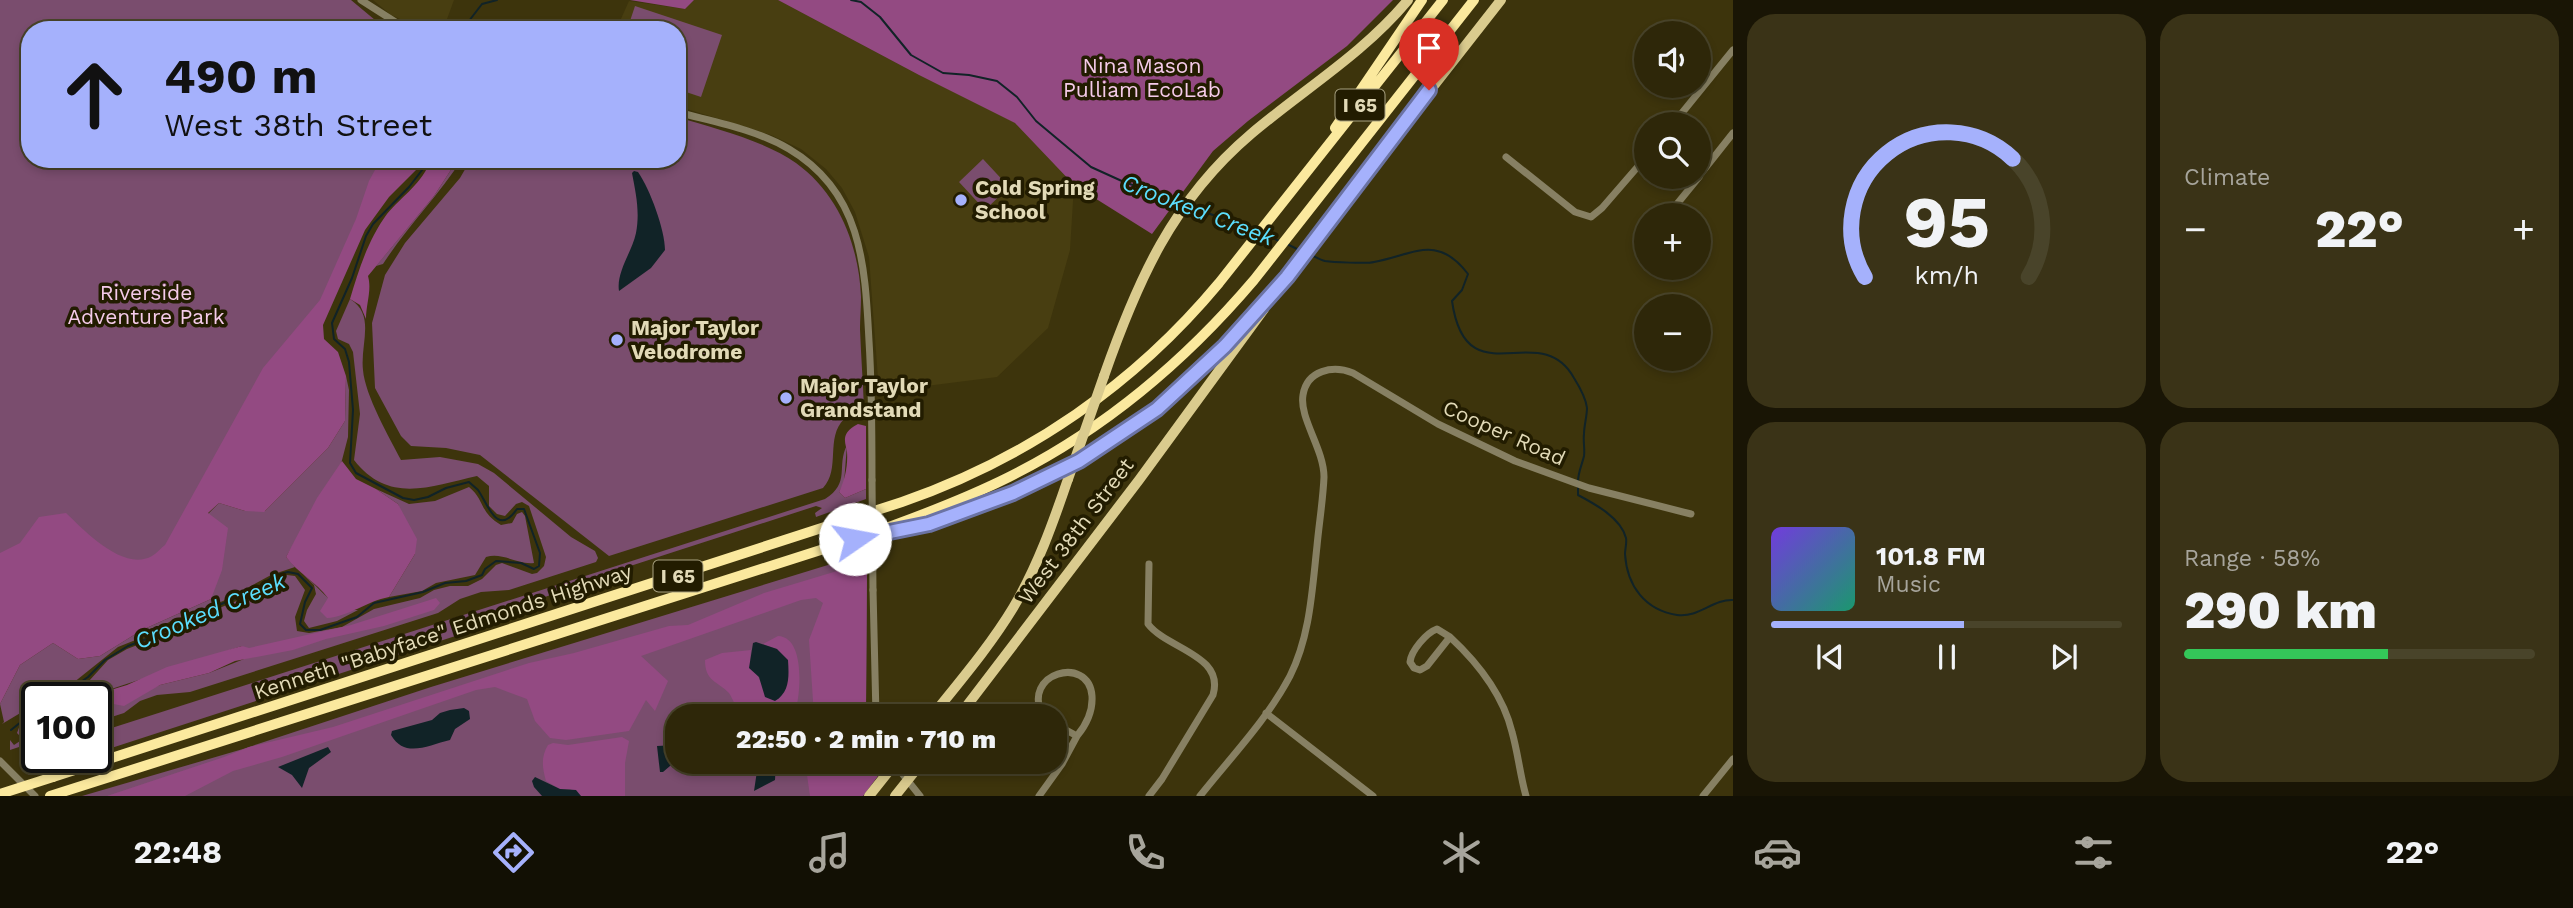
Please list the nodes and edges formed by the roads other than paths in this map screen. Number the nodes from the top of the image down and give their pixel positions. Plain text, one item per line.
1 (361, 0) edge
2 (1408, 0) edge
3 (1422, 0) edge
4 (1443, 0) edge
5 (1474, 0) edge
6 (1501, 0) edge
7 (394, 21) edge
8 (1733, 50) edge
9 (1683, 112) edge
10 (686, 115) edge
11 (1733, 133) edge
12 (1506, 157) dead end
13 (1711, 161) edge
14 (1313, 162) junction
15 (1634, 171) edge
16 (1689, 189) edge
17 (1678, 203) edge
18 (1287, 277) junction
19 (1691, 514) dead end
20 (855, 539) junction
21 (1149, 564) dead end
22 (1450, 637) junction
23 (876, 704) edge
24 (941, 704) edge
25 (968, 704) edge
26 (1039, 704) edge
27 (1266, 713) junction
28 (1067, 731) edge
29 (1077, 737) junction
30 (1733, 759) edge
31 (0, 761) edge
32 (886, 774) edge
33 (902, 774) edge
34 (908, 774) edge
35 (904, 778) junction
36 (0, 794) edge
37 (34, 796) edge
38 (50, 796) edge
39 (869, 796) edge
40 (895, 796) edge
41 (920, 796) edge
42 (1039, 796) edge
43 (1149, 796) edge
44 (1200, 796) edge
45 (1373, 796) edge
46 (1527, 796) edge
47 (1703, 796) edge

1 - 7 street
2 - 24 main road, West 38th Street, bridge
3 - 14 highway
4 - 14 highway, Kenneth "Babyface" Edmonds Highway / I 65
5 - 20 highway, Kenneth "Babyface" Edmonds Highway / I 65
6 - 18 main road, West 38th Street
8 - 9 street
10 - 23 street, bridge
11 - 13 street
12 - 15 street
14 - 36 highway, Kenneth "Babyface" Edmonds Highway / I 65, bridge
16 - 17 street
18 - 20 highway
18 - 25 main road, West 38th Street
19 - 27 street, Cooper Road
20 - 38 highway, Kenneth "Babyface" Edmonds Highway / I 65
21 - 43 street
22 - 22 street
22 - 46 street
26 - 29 street
27 - 44 street
27 - 45 street
28 - 29 street
29 - 42 street
30 - 47 street
31 - 37 street
32 - 39 main road
33 - 35 street
34 - 35 main road
35 - 40 main road
35 - 41 street

